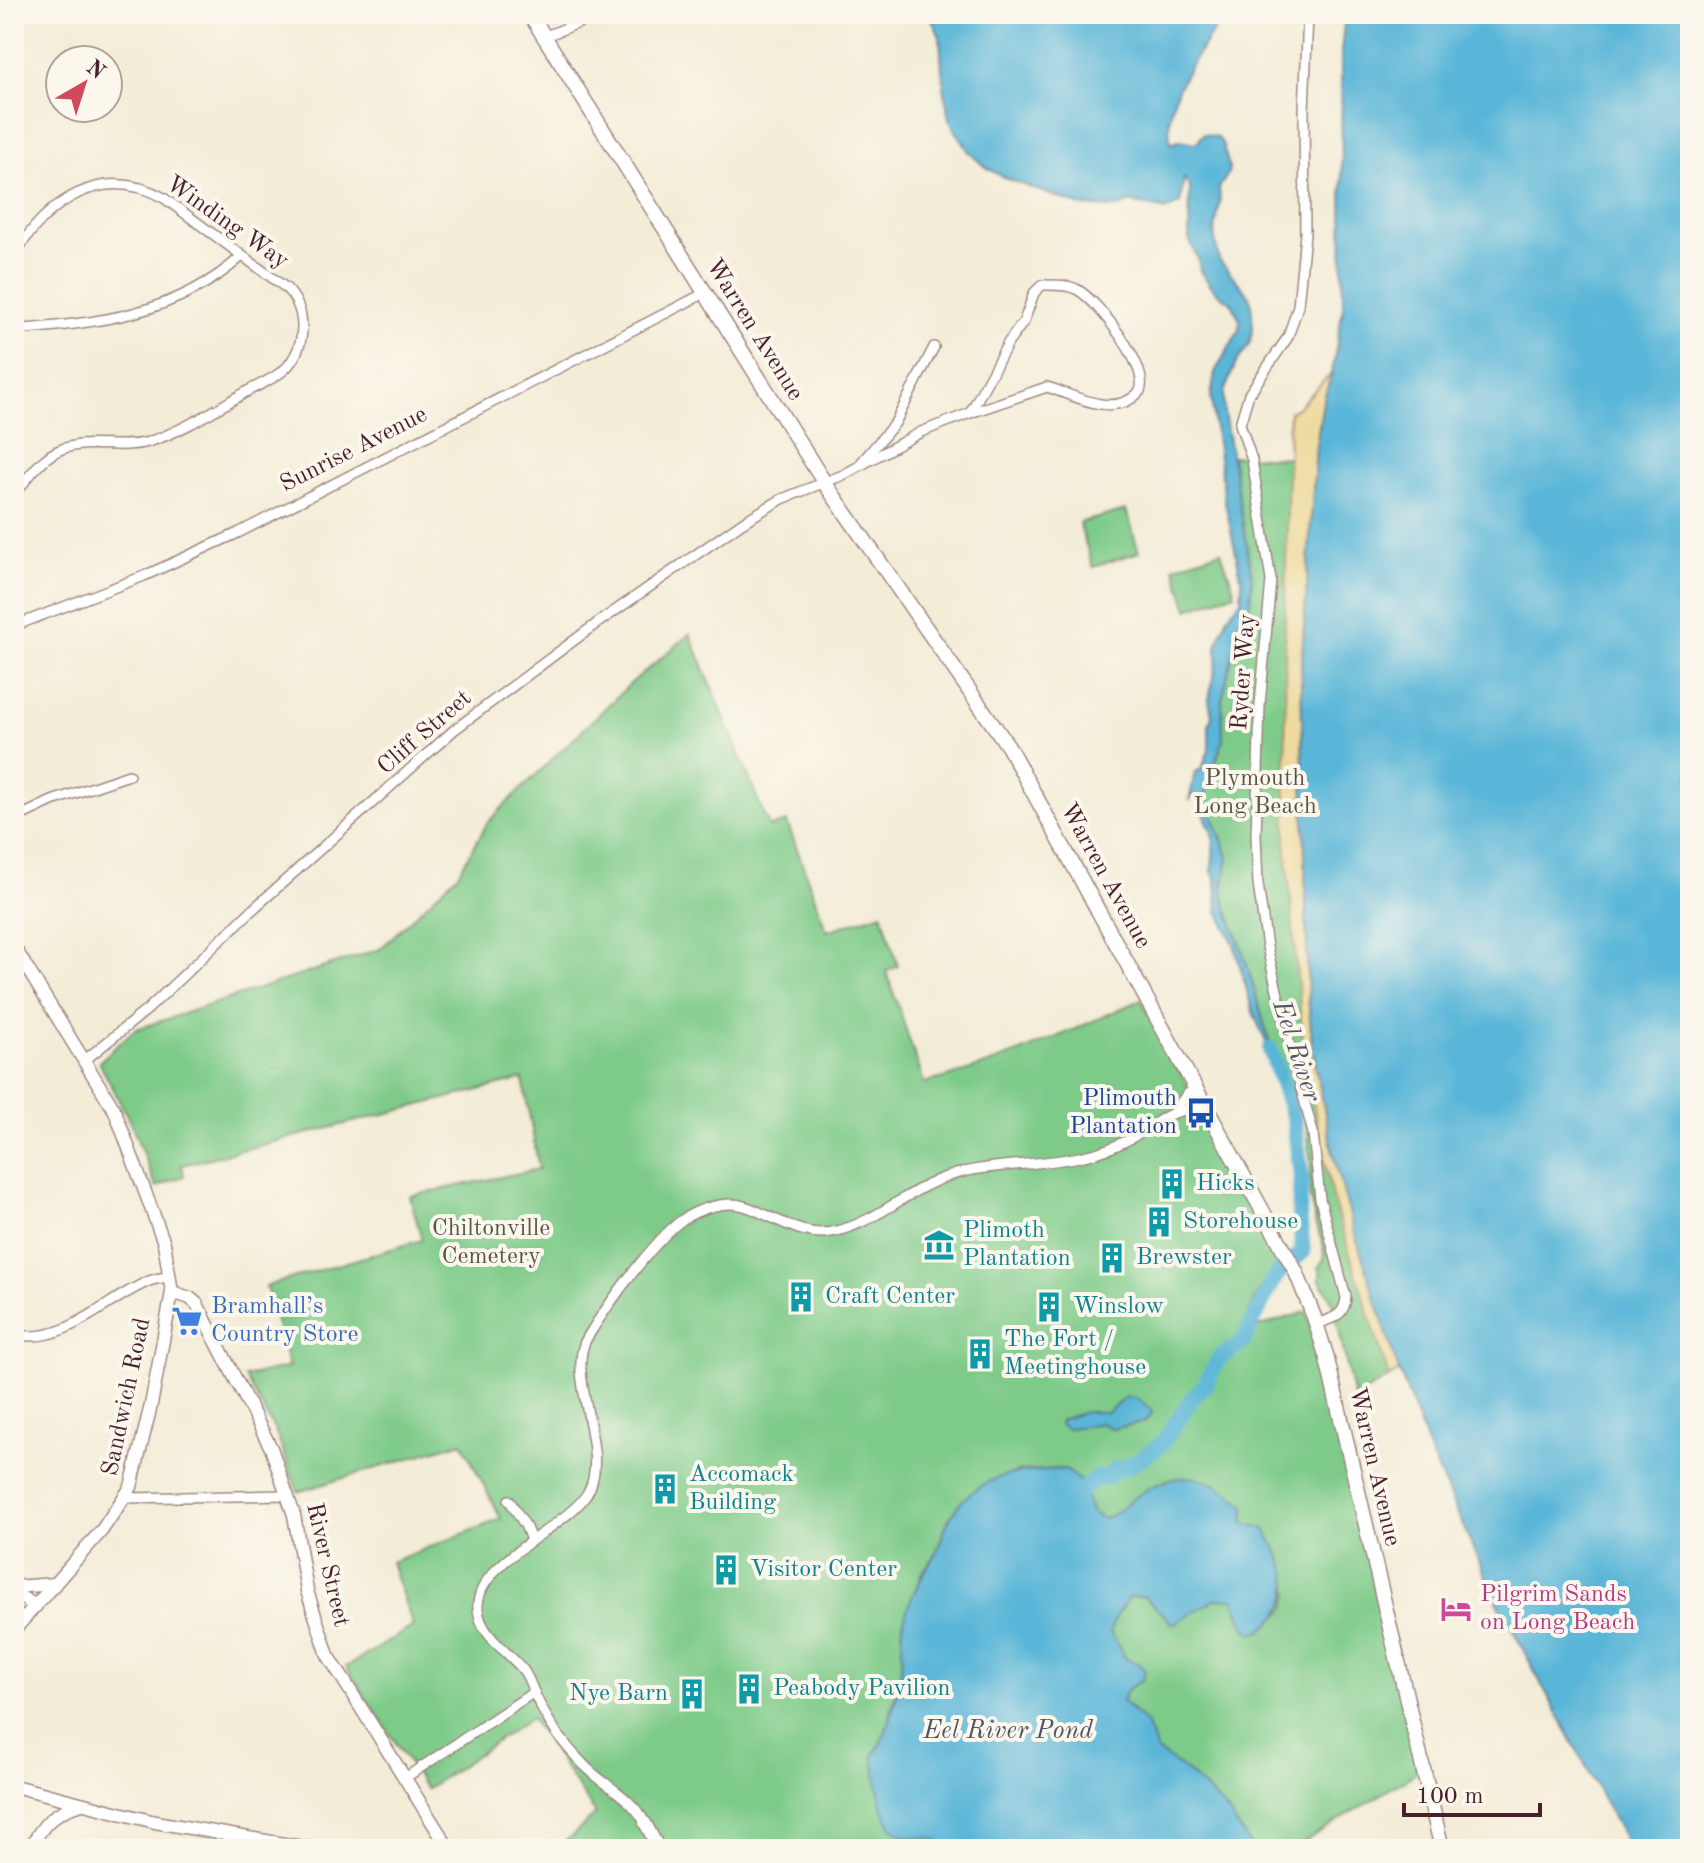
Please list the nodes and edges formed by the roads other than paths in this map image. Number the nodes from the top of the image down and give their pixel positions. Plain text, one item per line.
1 (530, 14) edge
2 (601, 14) edge
3 (1308, 14) edge
4 (546, 36) junction
5 (14, 256) edge
6 (242, 256) junction
7 (705, 293) junction
8 (14, 330) edge
9 (934, 347) dead end
10 (970, 413) junction
11 (859, 466) junction
12 (824, 482) junction
13 (14, 495) edge
14 (14, 626) edge
15 (129, 775) dead end
16 (14, 819) edge
17 (14, 947) edge
18 (85, 1060) junction
19 (1197, 1088) junction
20 (1205, 1104) junction
21 (1173, 1113) junction
22 (171, 1276) junction
23 (172, 1292) junction
24 (1317, 1324) junction
25 (14, 1334) edge
26 (288, 1495) junction
27 (125, 1498) junction
28 (509, 1500) dead end
29 (531, 1540) junction
30 (55, 1584) junction
31 (14, 1590) edge
32 (14, 1608) edge
33 (33, 1609) junction
34 (14, 1630) edge
35 (534, 1692) junction
36 (405, 1778) junction
37 (14, 1786) edge
38 (82, 1804) junction
39 (645, 1823) junction
40 (447, 1846) edge
41 (30, 1849) edge
42 (313, 1849) edge
43 (646, 1849) edge
44 (659, 1849) edge
45 (1442, 1849) edge

1 - 4 main road, Warren Avenue
2 - 4 street
3 - 24 street, Ryder Way
4 - 7 main road, Warren Avenue
5 - 6 street, Winding Way
6 - 8 street
6 - 13 street, Winding Way
7 - 12 main road, Warren Avenue
7 - 14 street, Sunrise Avenue
9 - 11 street
10 - 10 street, Cliff Street
10 - 11 street, Cliff Street
11 - 12 street, Cliff Street
12 - 18 street, Cliff Street
12 - 19 main road, Warren Avenue
15 - 16 street
17 - 18 street, Sandwich Road
18 - 22 street, Sandwich Road
19 - 20 main road, Warren Avenue
19 - 21 street
20 - 21 street
20 - 24 main road, Warren Avenue
21 - 29 street
22 - 23 street, Sandwich Road
22 - 25 street
23 - 26 street, River Street
23 - 27 street, Sandwich Road
24 - 45 main road, Warren Avenue
26 - 27 street
26 - 36 street, River Street
27 - 30 street, Sandwich Road
28 - 29 street
29 - 35 street
30 - 31 street
30 - 33 street, Sandwich Road
31 - 33 street
32 - 33 street
33 - 34 street, Sandwich Road
35 - 36 street
35 - 39 street
36 - 40 street, River Street
37 - 38 street
38 - 41 street
38 - 42 street
39 - 43 street
39 - 44 street

